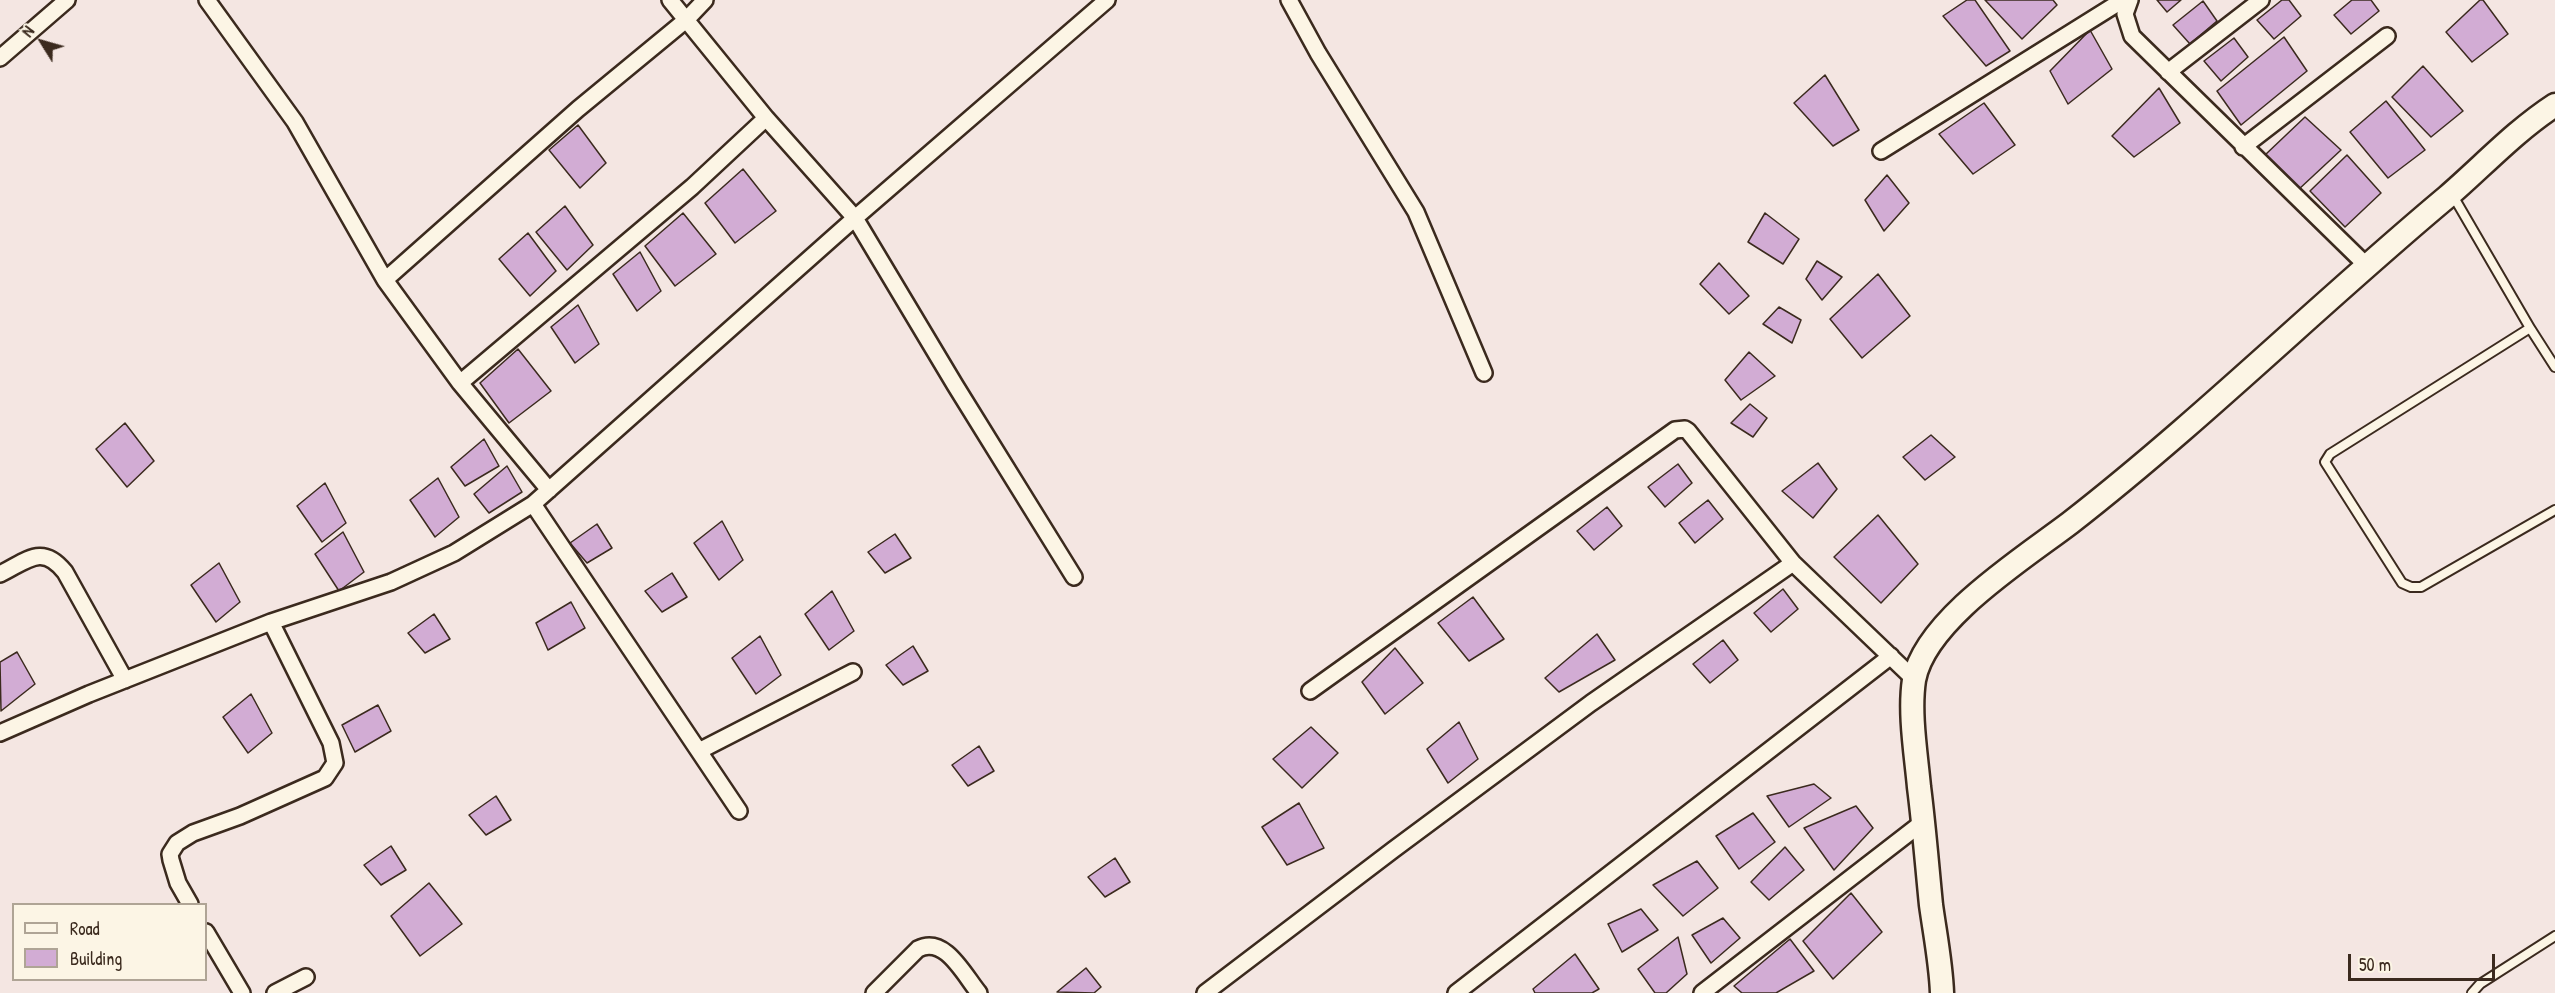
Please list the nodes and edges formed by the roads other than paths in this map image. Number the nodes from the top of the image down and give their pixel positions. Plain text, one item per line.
1 (67, 0) edge
2 (207, 0) edge
3 (670, 0) edge
4 (705, 0) edge
5 (1107, 0) edge
6 (1289, 0) edge
7 (2123, 0) edge
8 (2130, 0) edge
9 (2261, 0) edge
10 (686, 20) junction
11 (2387, 36) dead end
12 (0, 58) edge
13 (2168, 72) junction
14 (2555, 105) edge
15 (766, 118) junction
16 (2243, 147) junction
17 (1881, 151) dead end
18 (2451, 193) junction
19 (855, 218) junction
20 (2366, 265) junction
21 (385, 280) junction
22 (2530, 328) junction
23 (2555, 367) edge
24 (1484, 374) dead end
25 (460, 383) junction
26 (549, 490) junction
27 (533, 504) junction
28 (2555, 510) edge
29 (1793, 562) junction
30 (0, 574) edge
31 (1074, 577) dead end
32 (271, 622) junction
33 (1891, 656) junction
34 (853, 672) dead end
35 (1914, 679) junction
36 (125, 680) junction
37 (1310, 692) dead end
38 (0, 733) edge
39 (699, 751) junction
40 (740, 811) dead end
41 (1923, 822) junction
42 (189, 903) edge
43 (207, 934) edge
44 (2555, 936) edge
45 (306, 976) dead end
46 (242, 993) edge
47 (275, 993) edge
48 (874, 993) edge
49 (979, 993) edge
50 (1205, 993) edge
51 (1456, 993) edge
52 (1702, 993) edge
53 (1942, 993) edge
54 (2472, 993) edge

1 - 12 street
2 - 21 street
3 - 10 street
4 - 10 street
5 - 19 street
6 - 24 street
7 - 17 street
8 - 13 street
9 - 13 street
10 - 15 street
10 - 21 street
11 - 16 street
13 - 16 street
14 - 18 main road
15 - 19 street
15 - 25 street
16 - 20 street
18 - 20 main road
18 - 22 lane
19 - 26 street
19 - 31 street
20 - 35 main road
21 - 25 street
22 - 23 lane
22 - 28 lane
25 - 26 street
26 - 27 street
27 - 32 street
27 - 39 street
29 - 33 street
29 - 37 street
29 - 50 street
30 - 36 street
32 - 36 street
32 - 42 street
33 - 35 street
33 - 51 street
34 - 39 street
35 - 41 main road
36 - 38 street
39 - 40 street
41 - 52 street
41 - 53 main road
43 - 46 street
44 - 54 lane
45 - 47 street
48 - 49 street

